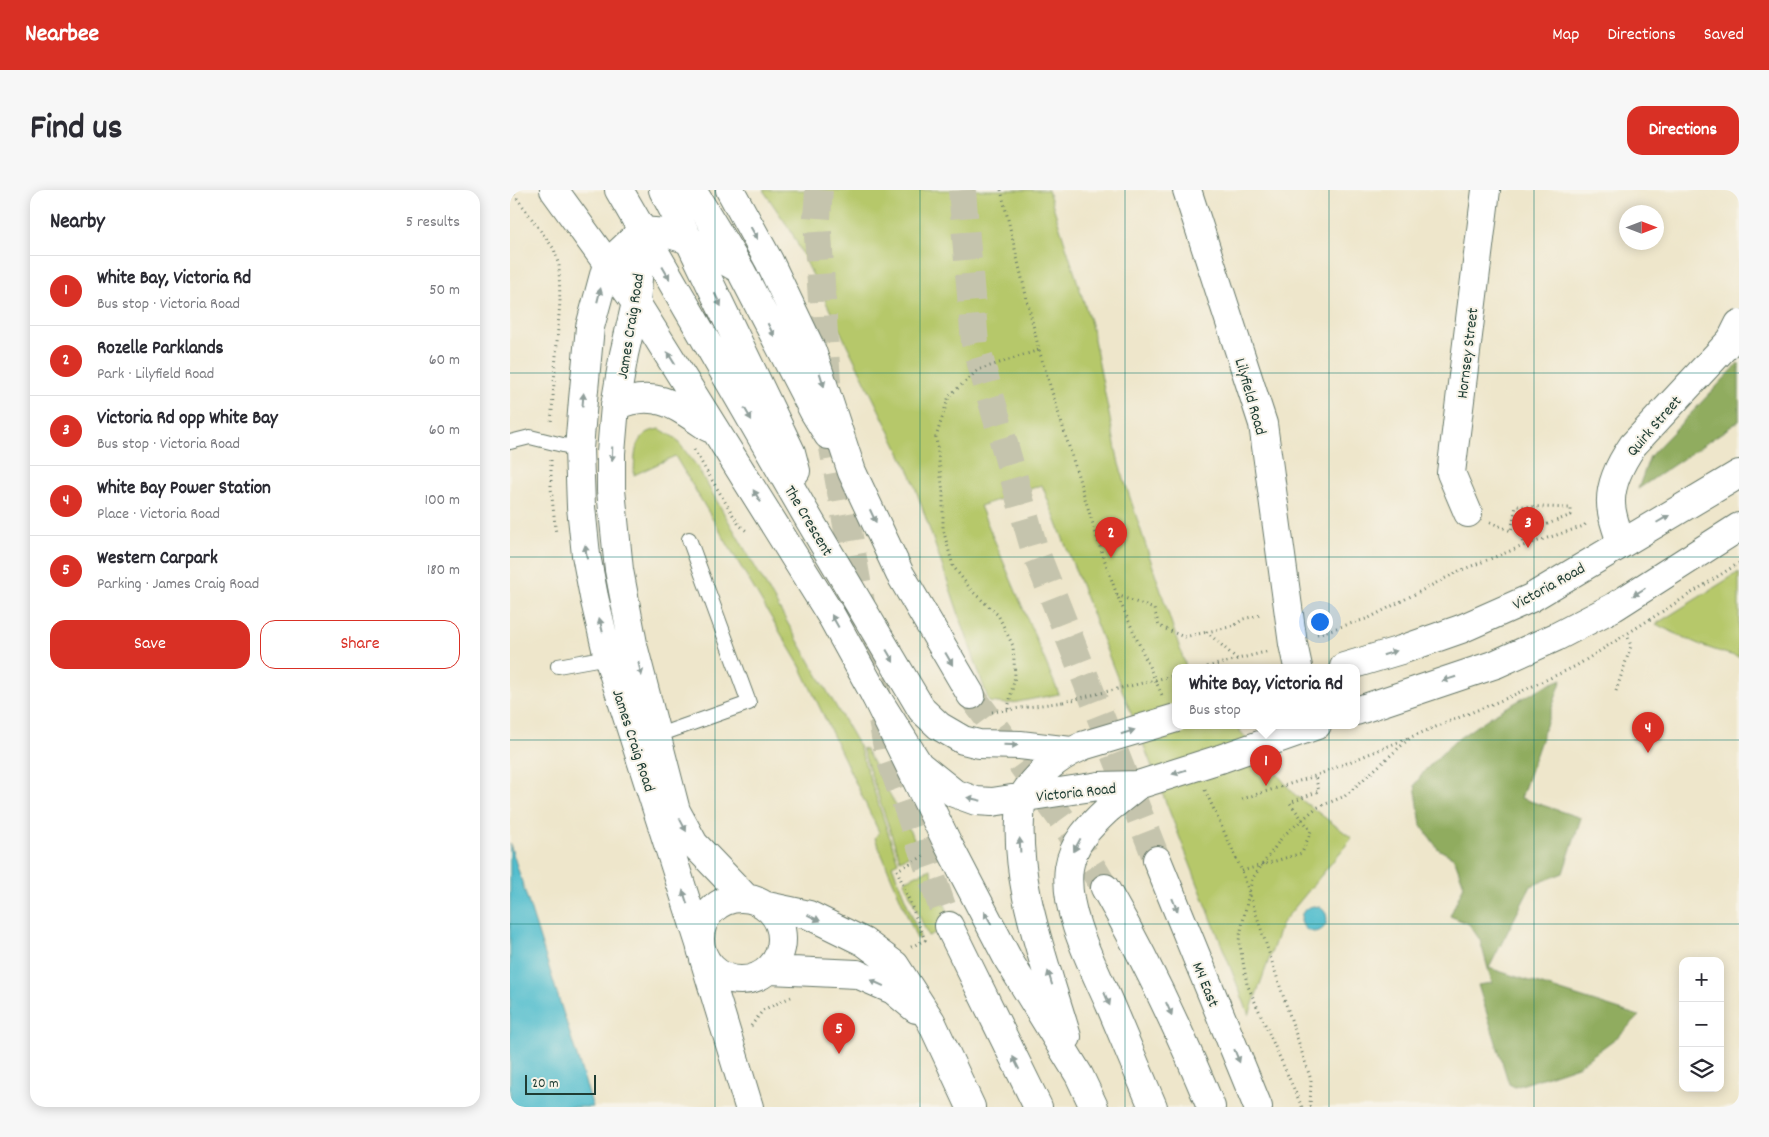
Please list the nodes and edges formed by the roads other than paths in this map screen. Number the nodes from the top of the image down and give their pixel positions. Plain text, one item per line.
1 (554, 190) edge
2 (619, 190) edge
3 (663, 190) edge
4 (692, 190) edge
5 (730, 190) edge
6 (1187, 190) edge
7 (1486, 190) edge
8 (642, 231) junction
9 (689, 240) junction
10 (607, 264) junction
11 (741, 271) junction
12 (636, 303) junction
13 (1739, 324) edge
14 (615, 406) junction
15 (718, 434) junction
16 (510, 442) edge
17 (579, 449) junction
18 (852, 472) junction
19 (1739, 474) edge
20 (1468, 513) road end
21 (810, 521) junction
22 (1739, 528) edge
23 (689, 539) dead end
24 (1621, 543) junction
25 (1295, 656) edge
26 (608, 657) junction
27 (1354, 664) edge
28 (558, 666) dead end
29 (875, 695) junction
30 (980, 703) tunnel mouth
31 (1360, 710) edge
32 (1172, 719) edge
33 (1306, 729) edge
34 (646, 739) junction
35 (1077, 749) junction
36 (1022, 797) junction
37 (1104, 797) junction
38 (1157, 860) tunnel mouth
39 (1106, 888) tunnel mouth
40 (756, 901) junction
41 (949, 926) tunnel mouth
42 (702, 951) junction
43 (758, 975) junction
44 (931, 1021) junction
45 (734, 1060) junction
46 (1079, 1075) junction
47 (749, 1107) edge
48 (972, 1107) edge
49 (1038, 1107) edge
50 (1094, 1107) edge
51 (1153, 1107) edge
52 (1211, 1107) edge
53 (1258, 1107) edge

1 - 10 main road, The Crescent
2 - 8 main road, The Crescent
3 - 9 main road
4 - 11 main road
5 -> 18 main road
6 - 25 main road, Lilyfield Road
7 - 20 main road, Hornsey Street
8 - 9 main road
8 - 10 main road, James Craig Road
8 - 12 main road, James Craig Road
8 -> 21 main road, The Crescent
9 - 11 main road
9 -> 21 main road
10 - 12 main road, The Crescent
17 -> 10 main road, James Craig Road
11 -> 18 main road
12 - 14 main road, James Craig Road
15 -> 12 main road, The Crescent
13 - 24 main road, Quirk Street
14 - 15 main road
14 -> 34 main road, James Craig Road
29 -> 15 main road, The Crescent
16 - 17 lane
26 -> 17 main road, James Craig Road
18 -> 30 main road
24 -> 19 main road, Victoria Road
21 -> 35 main road, The Crescent
22 -> 31 main road
23 - 34 lane
27 -> 24 main road, Victoria Road
26 - 28 lane
26 - 34 main road, James Craig Road
36 -> 29 main road, Victoria Road
46 -> 29 main road
35 -> 32 main road, bridge
33 -> 37 main road, Victoria Road, bridge
34 -> 40 main road, James Craig Road
42 -> 34 main road, James Craig Road
35 - 36 main road
36 - 37 main road, Victoria Road
46 -> 36 main road
37 -> 51 main road
38 -> 53 main road, M4 East
39 -> 52 main road
40 - 42 main road
40 - 43 main road
40 -> 44 main road
49 -> 41 main road
42 - 43 main road
42 - 45 main road, James Craig Road
44 -> 43 main road
43 - 45 main road
44 - 48 main road
45 - 47 main road, James Craig Road
46 - 50 main road

